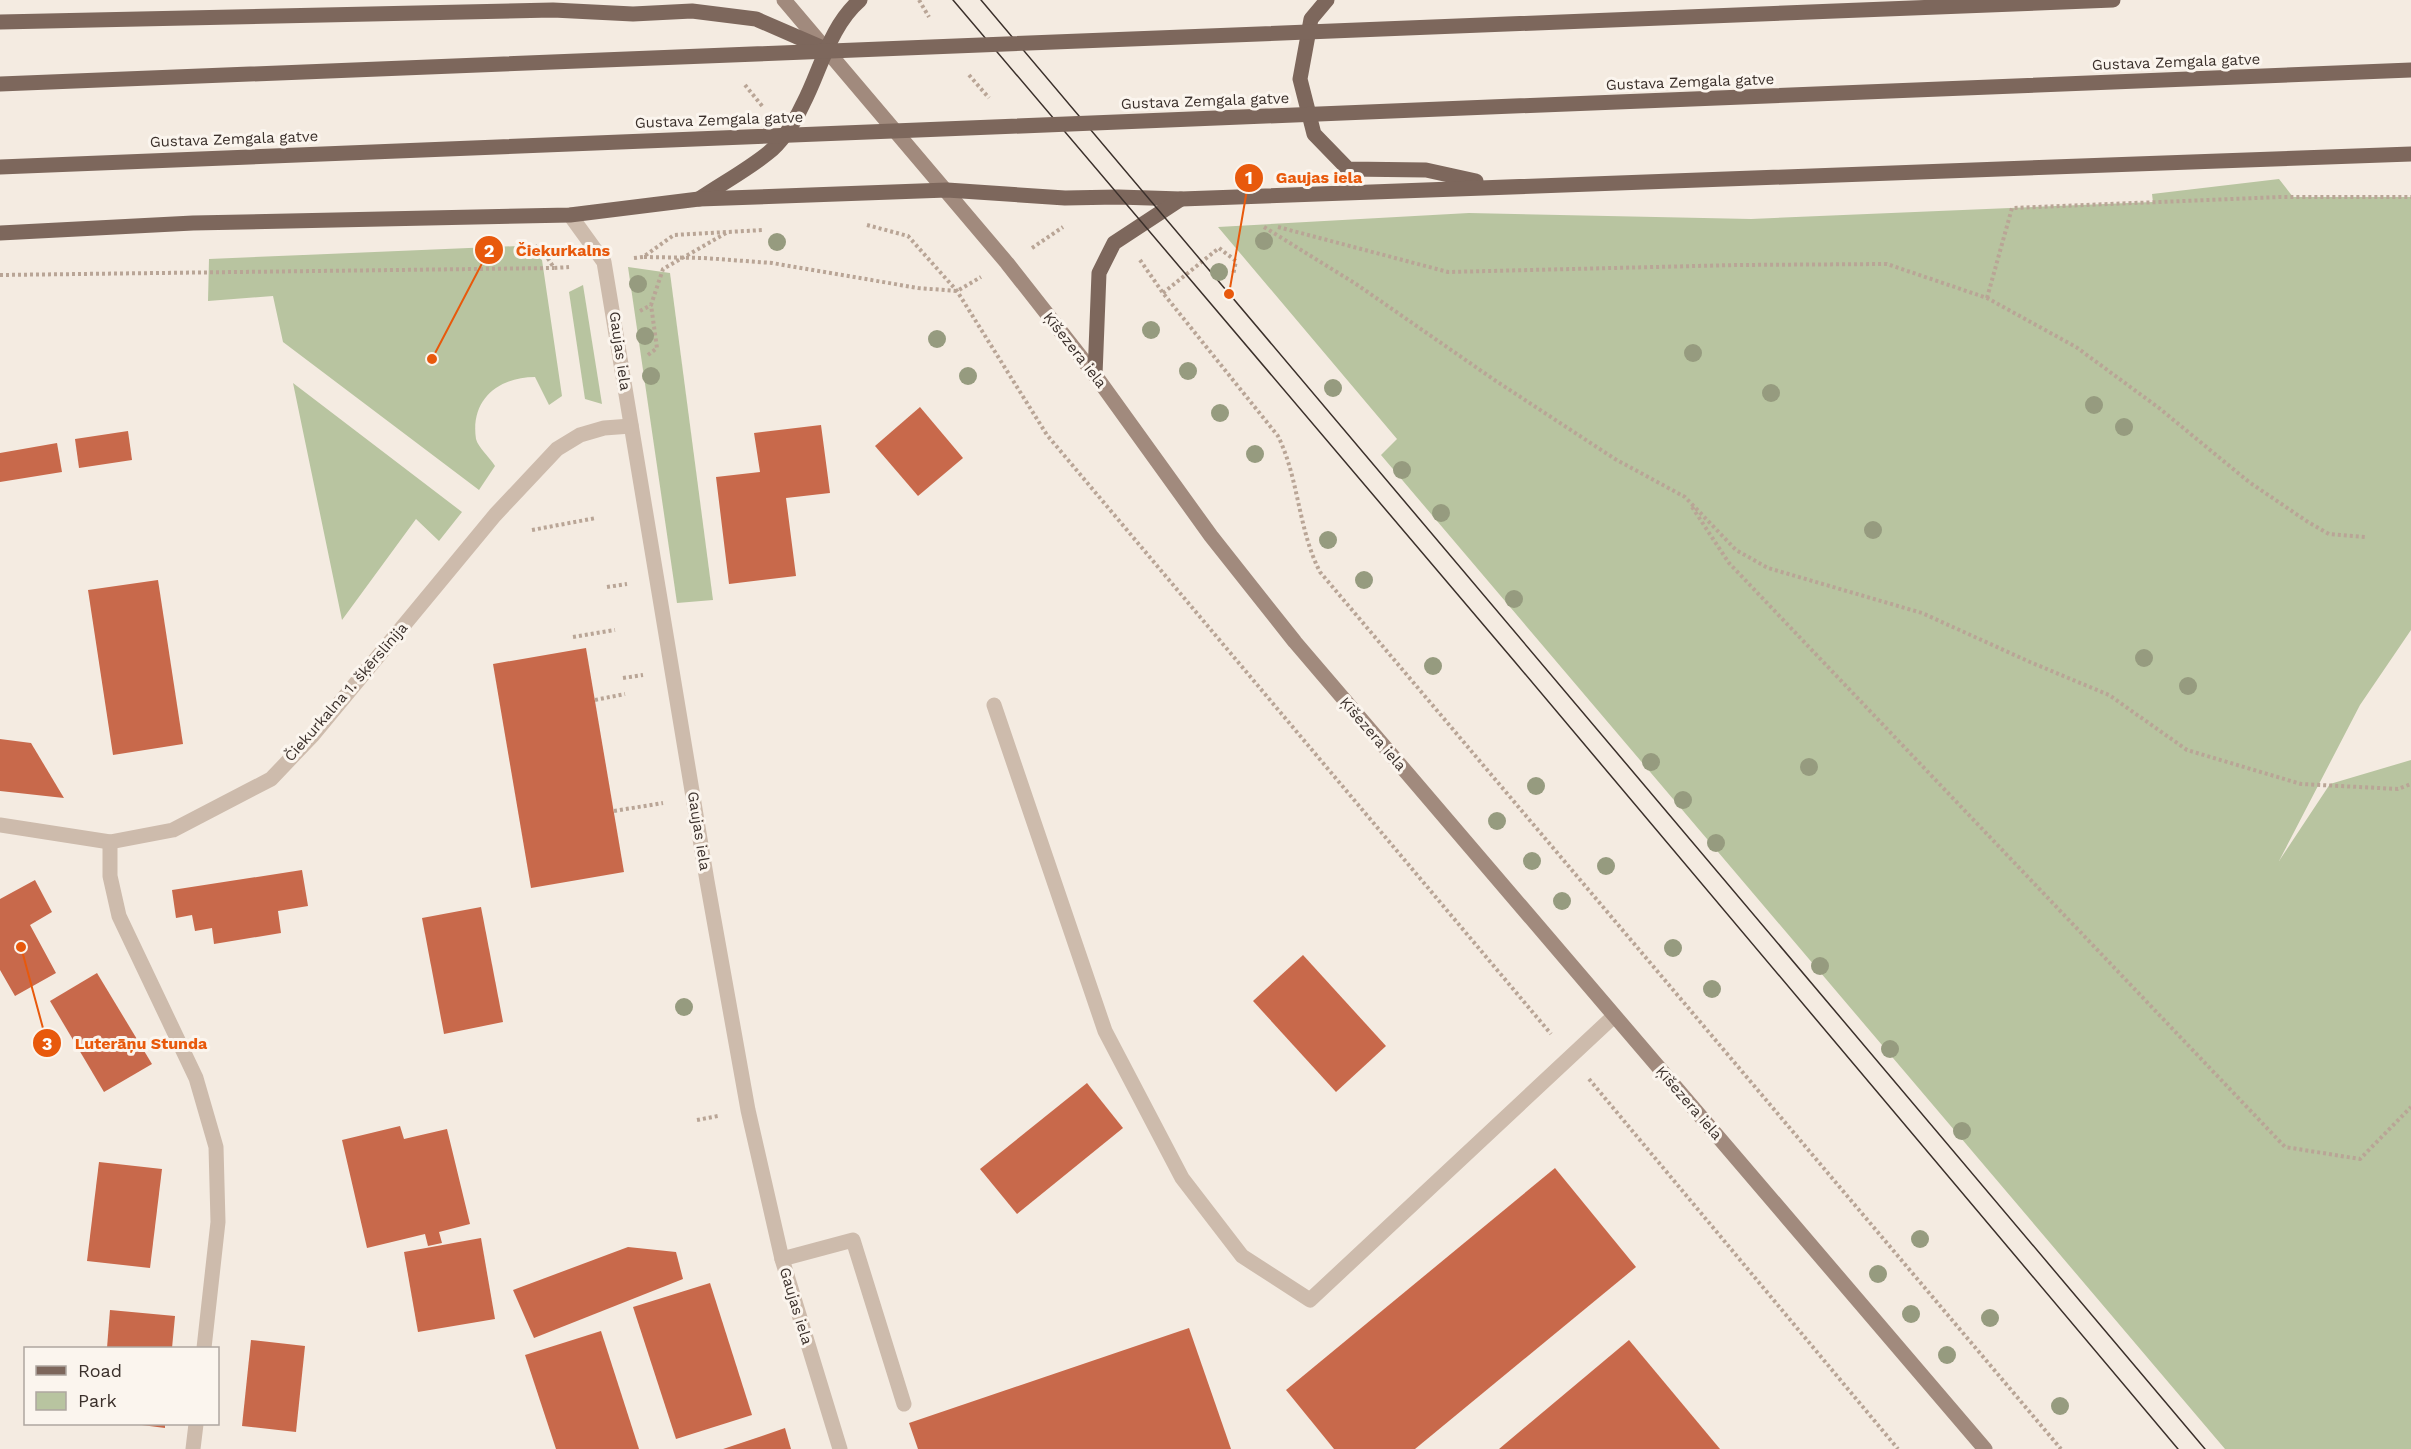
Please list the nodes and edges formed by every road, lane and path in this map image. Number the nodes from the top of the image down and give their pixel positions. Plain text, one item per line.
1 (573, 0) edge
2 (784, 0) edge
3 (860, 0) edge
4 (1327, 0) edge
5 (2113, 0) edge
6 (554, 10) junction
7 (0, 22) edge
8 (825, 49) junction
9 (2411, 70) edge
10 (0, 84) edge
11 (2411, 154) edge
12 (0, 167) edge
13 (1497, 186) junction
14 (947, 190) junction
15 (2411, 197) edge
16 (699, 199) junction
17 (1181, 199) junction
18 (570, 215) junction
19 (1254, 221) dead end
20 (1266, 224) dead end
21 (856, 225) dead end
22 (775, 229) dead end
23 (728, 231) junction
24 (0, 233) edge
25 (644, 257) junction
26 (684, 257) junction
27 (630, 258) dead end
28 (1138, 258) dead end
29 (554, 268) dead end
30 (0, 275) edge
31 (1233, 275) dead end
32 (957, 291) junction
33 (1163, 293) junction
34 (1987, 298) junction
35 (616, 324) junction
36 (1095, 375) junction
37 (631, 426) junction
38 (1685, 497) junction
39 (596, 518) dead end
40 (532, 530) dead end
41 (2366, 537) dead end
42 (615, 630) dead end
43 (573, 637) dead end
44 (625, 694) dead end
45 (595, 700) dead end
46 (994, 705) dead end
47 (2411, 784) edge
48 (693, 798) junction
49 (614, 811) dead end
50 (0, 825) edge
51 (110, 842) junction
52 (1614, 1016) junction
53 (1570, 1057) junction
54 (2411, 1107) edge
55 (718, 1116) dead end
56 (697, 1120) dead end
57 (782, 1259) junction
58 (204, 1347) edge
59 (903, 1404) dead end
60 (196, 1425) edge
61 (194, 1449) edge
62 (840, 1449) edge
63 (1898, 1449) edge
64 (1985, 1449) edge
65 (2061, 1449) edge

1 - 6 main road
2 - 8 street, Ķīšezera iela
3 - 8 main road
4 - 13 main road
5 - 10 main road, bridge
6 - 7 main road
6 - 8 main road
8 - 14 street, Ķīšezera iela
8 - 16 main road
9 - 12 main road, Gustava Zemgala gatve, bridge
11 - 13 main road
13 - 17 main road
14 - 16 main road
14 - 17 main road
14 - 36 street, Ķīšezera iela
15 - 34 path
16 - 18 main road
17 - 36 main road
18 - 24 main road
18 - 35 street, Gaujas iela
19 - 38 path
20 - 34 path
21 - 32 path
22 - 23 path
23 - 25 path
23 - 26 path
25 - 26 path
25 - 27 path
26 - 32 path
26 - 35 path
28 - 33 path
29 - 30 path
31 - 33 path
32 - 53 path
33 - 65 path
34 - 41 path
35 - 37 street, Gaujas iela
36 - 52 street, Ķīšezera iela
37 - 48 street, Gaujas iela
37 - 51 street, Čiekurkalna 1. šķērslīnija
38 - 47 path
38 - 54 path
39 - 40 path
42 - 43 path
44 - 45 path
46 - 53 street
48 - 49 path
48 - 57 street, Gaujas iela
50 - 51 street, Čiekurkalna 1. šķērslīnija
51 - 58 street
52 - 53 street
52 - 64 street, Ķīšezera iela
53 - 63 path
55 - 56 path
57 - 59 street
57 - 62 street, Gaujas iela
60 - 61 street

